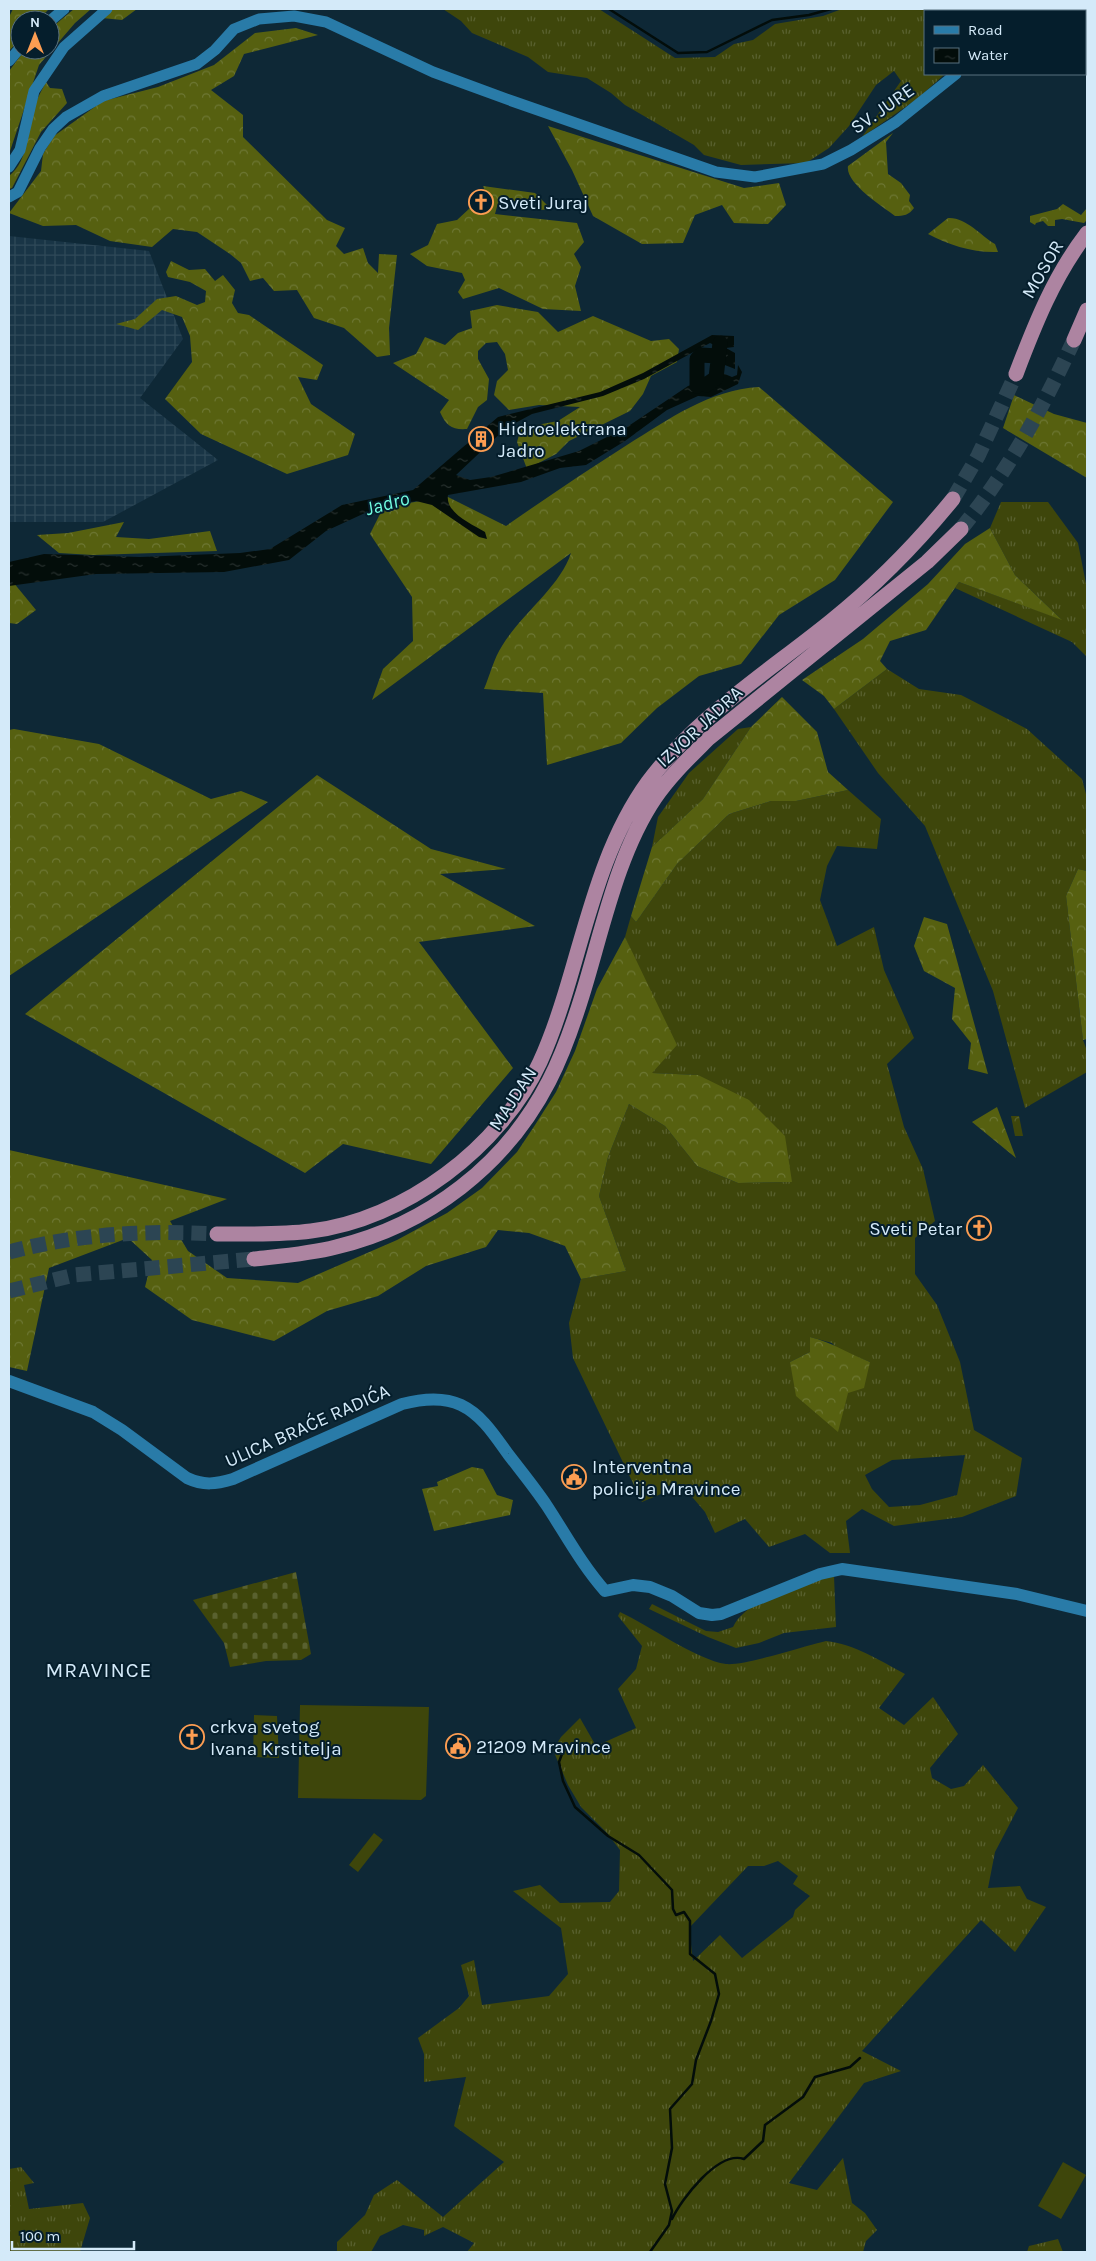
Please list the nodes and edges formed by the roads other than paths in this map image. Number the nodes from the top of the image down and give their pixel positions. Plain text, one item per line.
1 (107, 9) edge
2 (955, 75) edge
3 (9, 167) edge
4 (9, 197) edge
5 (1087, 233) edge
6 (1084, 317) edge
7 (1074, 340) tunnel mouth
8 (1016, 374) tunnel mouth
9 (953, 498) tunnel mouth
10 (961, 529) tunnel mouth
11 (770, 678) junction
12 (551, 1035) joint
13 (566, 1042) joint
14 (216, 1234) tunnel mouth
15 (254, 1259) tunnel mouth
16 (9, 1381) edge
17 (1087, 1611) edge

1 - 3 street
2 - 4 street, SV. JURE
5 - 8 highway, MOSOR
6 - 7 highway
9 - 11 highway
10 - 11 highway
11 - 12 highway, IZVOR JADRA
11 - 13 highway, IZVOR JADRA
12 - 14 highway, MAJDAN
13 - 15 highway, MAJDAN
16 - 17 main road, ULICA BRAĆE RADIĆA

